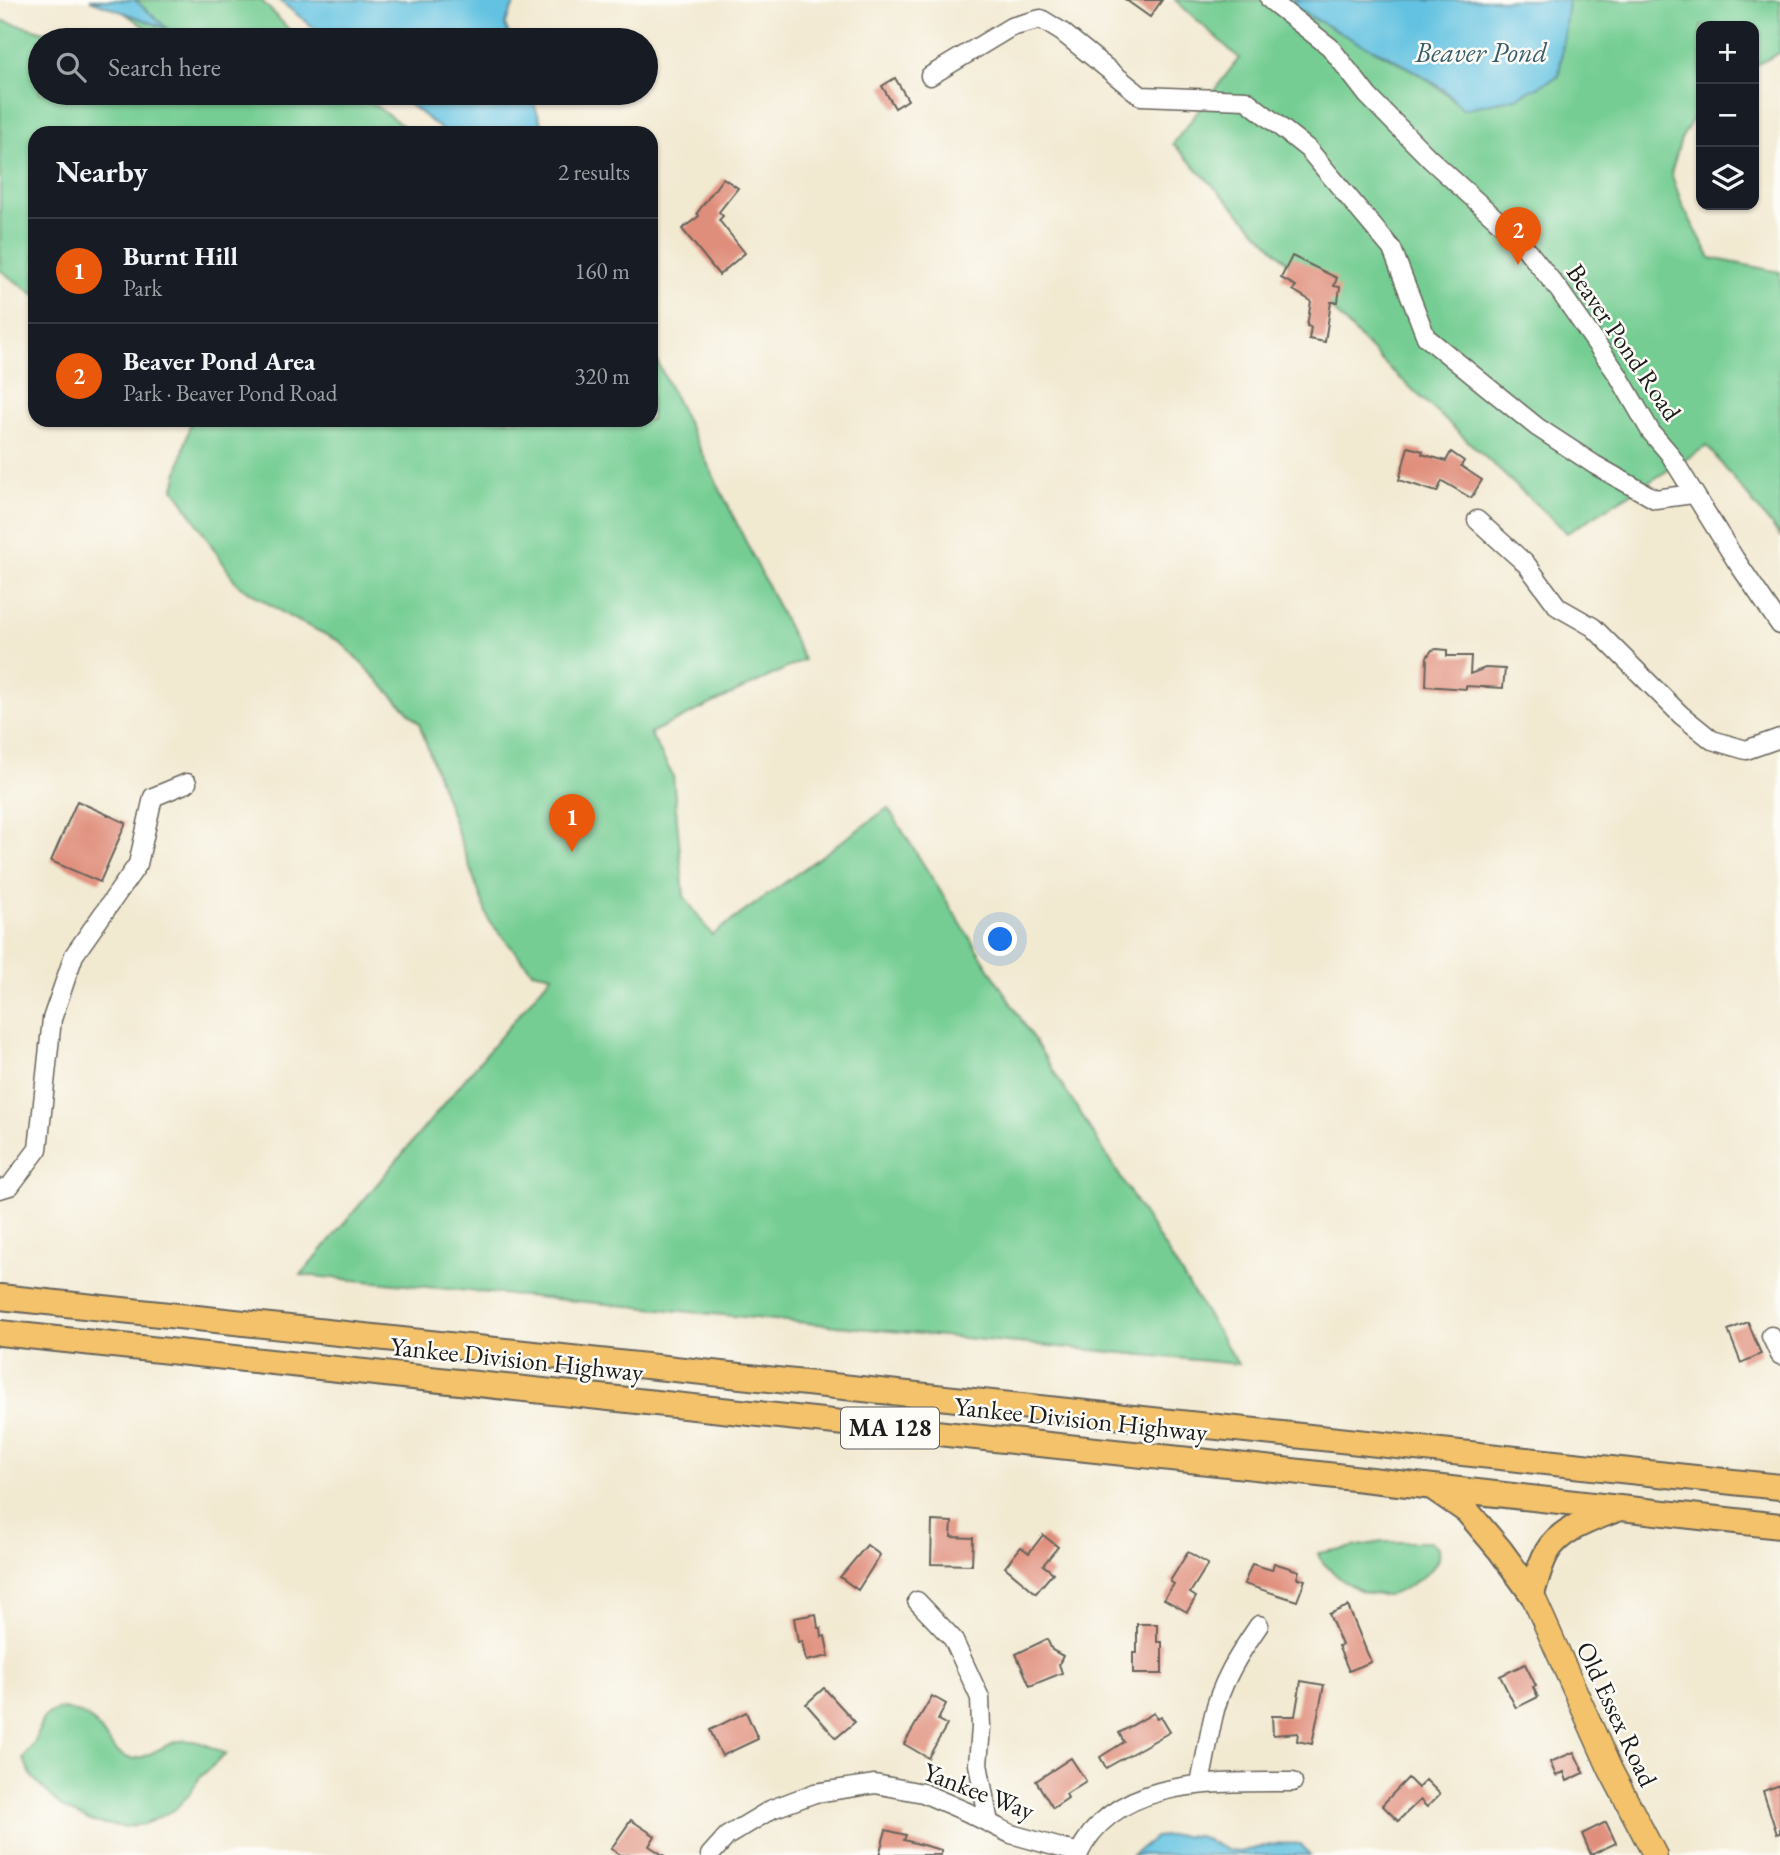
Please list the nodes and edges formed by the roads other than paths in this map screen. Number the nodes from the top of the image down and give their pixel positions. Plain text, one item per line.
1 (1270, 0) edge
2 (930, 76) dead end
3 (1693, 494) junction
4 (1476, 520) dead end
5 (1780, 625) edge
6 (1780, 738) edge
7 (187, 783) dead end
8 (0, 1189) edge
9 (0, 1297) edge
10 (0, 1334) edge
11 (1771, 1336) dead end
12 (1780, 1355) edge
13 (1780, 1479) edge
14 (1740, 1483) junction
15 (1431, 1486) junction
16 (1780, 1487) edge
17 (1619, 1508) junction
18 (1780, 1526) edge
19 (1532, 1594) junction
20 (918, 1601) dead end
21 (1259, 1625) dead end
22 (1293, 1782) dead end
23 (1200, 1783) junction
24 (989, 1823) junction
25 (1078, 1854) edge
26 (710, 1855) edge
27 (1655, 1855) edge

1 - 3 street, Beaver Pond Road
2 - 3 street
3 - 5 street, Beaver Pond Road
4 - 6 street
7 - 8 street
9 - 14 highway, Yankee Division Highway / MA 128
10 - 15 highway, Yankee Division Highway / MA 128
11 - 12 street
13 - 14 highway
14 - 16 highway, Yankee Division Highway / MA 128
15 - 17 highway, Yankee Division Highway / MA 128
15 - 19 highway
17 - 18 highway, Yankee Division Highway / MA 128
17 - 19 highway
19 - 27 main road, Old Essex Road
20 - 24 street
21 - 23 street
22 - 23 street
23 - 25 street
24 - 25 street, Yankee Way
24 - 26 street, Yankee Way

